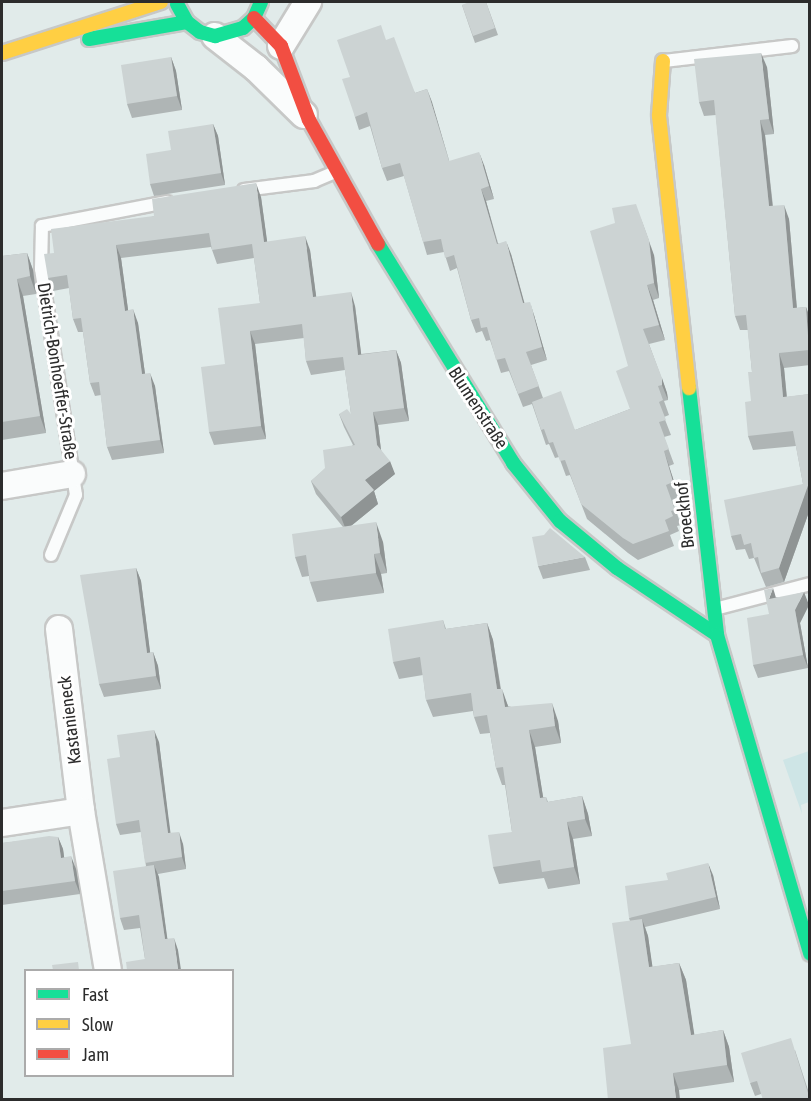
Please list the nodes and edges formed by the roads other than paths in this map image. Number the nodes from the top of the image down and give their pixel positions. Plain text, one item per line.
1 (161, 2) edge
2 (176, 2) edge
3 (263, 2) edge
4 (308, 2) edge
5 (254, 18) junction
6 (186, 22) junction
7 (215, 36) junction
8 (28, 46) junction
9 (281, 46) junction
10 (792, 46) dead end
11 (2, 53) edge
12 (663, 61) joint
13 (309, 120) junction
14 (338, 171) junction
15 (234, 192) edge
16 (177, 200) edge
17 (72, 474) junction
18 (2, 486) edge
19 (51, 555) dead end
20 (810, 584) edge
21 (713, 609) junction
22 (60, 629) dead end
23 (717, 635) junction
24 (81, 811) junction
25 (2, 823) edge
26 (810, 954) edge
27 (108, 969) edge

1 - 8 street
2 - 6 street
3 - 5 street
4 - 9 street
5 - 7 street
5 - 9 street, Blumenstraße
6 - 7 street
6 - 8 street
7 - 13 street, Blumenstraße
8 - 11 street
9 - 13 street, Blumenstraße
10 - 12 lane
12 - 21 street, Broeckhof
13 - 14 street, Blumenstraße
14 - 15 lane
14 - 23 street, Blumenstraße
16 - 17 lane, Dietrich-Bonhoeffer-Straße
17 - 18 street, Dietrich-Bonhoeffer-Straße
17 - 19 lane
20 - 21 lane
21 - 23 street, Broeckhof
22 - 24 street, Kastanieneck
23 - 26 street, Broeckhof
24 - 25 street
24 - 27 street, Kastanieneck

